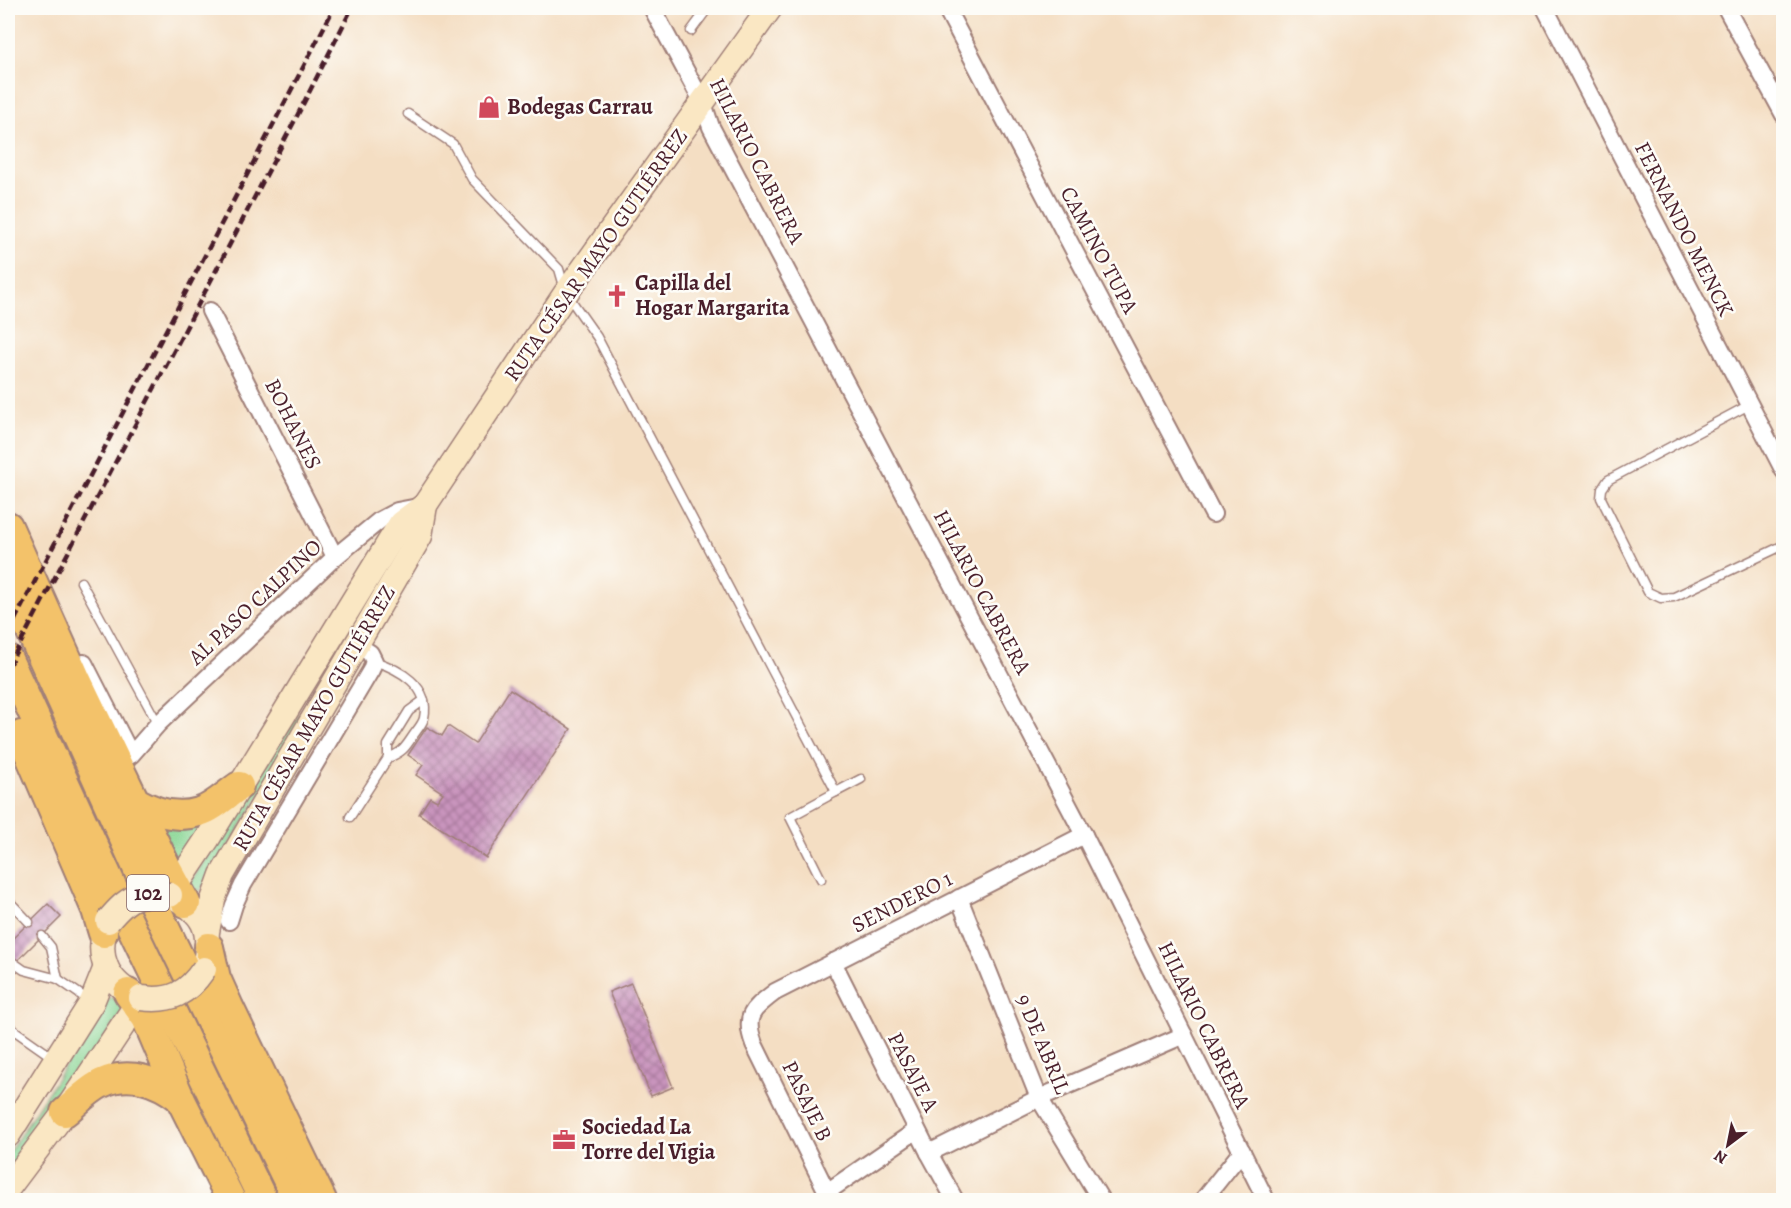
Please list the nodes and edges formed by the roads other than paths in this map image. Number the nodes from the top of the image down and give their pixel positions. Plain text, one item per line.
1 (652, 8) edge
2 (708, 8) edge
3 (770, 8) edge
4 (946, 8) edge
5 (1545, 8) edge
6 (1726, 8) edge
7 (691, 31) dead end
8 (703, 103) junction
9 (408, 114) dead end
10 (1784, 115) edge
11 (566, 293) junction
12 (210, 311) dead end
13 (1749, 405) junction
14 (1784, 471) edge
15 (425, 506) junction
16 (1213, 514) dead end
17 (8, 526) edge
18 (1784, 545) edge
19 (335, 557) junction
20 (8, 581) edge
21 (81, 582) dead end
22 (66, 628) dead end
23 (365, 653) junction
24 (8, 659) edge
25 (424, 700) junction
26 (8, 706) edge
27 (158, 724) junction
28 (388, 758) junction
29 (861, 779) dead end
30 (239, 786) junction
31 (836, 792) junction
32 (135, 801) junction
33 (351, 817) dead end
34 (1084, 835) junction
35 (821, 879) dead end
36 (178, 894) junction
37 (959, 898) junction
38 (8, 900) edge
39 (230, 921) dead end
40 (29, 922) dead end
41 (105, 927) junction
42 (42, 936) dead end
43 (206, 949) junction
44 (833, 962) junction
45 (14, 963) dead end
46 (106, 967) junction
47 (58, 979) junction
48 (135, 998) junction
49 (92, 1002) junction
50 (748, 1020) joint
51 (8, 1026) edge
52 (1184, 1035) junction
53 (56, 1059) junction
54 (180, 1098) junction
55 (1039, 1098) junction
56 (65, 1112) junction
57 (917, 1130) junction
58 (8, 1135) edge
59 (1242, 1152) junction
60 (929, 1153) junction
61 (8, 1188) edge
62 (829, 1196) edge
63 (231, 1200) edge
64 (262, 1200) edge
65 (297, 1200) edge
66 (322, 1200) edge
67 (955, 1200) edge
68 (1101, 1200) edge
69 (1203, 1200) edge
70 (1266, 1200) edge

1 - 8 street, HILARIO CABRERA
2 - 7 lane
3 - 8 main road, RUTA CÉSAR MAYO GUTIÉRREZ
4 - 16 street, CAMINO TUPA
5 - 13 street, FERNANDO MENCK
6 - 10 street
8 - 11 main road, RUTA CÉSAR MAYO GUTIÉRREZ
8 - 34 street, HILARIO CABRERA
9 - 11 lane
11 - 15 main road, RUTA CÉSAR MAYO GUTIÉRREZ
11 - 31 lane
12 - 19 street, BOHANES
13 - 14 street, FERNANDO MENCK
13 - 18 lane
15 - 19 street, AL PASO CALPINO
15 - 23 main road, RUTA CÉSAR MAYO GUTIÉRREZ
15 - 30 main road, RUTA CÉSAR MAYO GUTIÉRREZ
17 - 32 highway
19 - 27 street, AL PASO CALPINO
20 - 65 highway, 102
21 - 27 lane
22 - 27 street, AL PASO CALPINO
23 - 25 lane
23 - 39 street
23 - 43 main road, RUTA CÉSAR MAYO GUTIÉRREZ
24 - 64 highway, 102
25 - 28 lane
25 - 28 lane
26 - 41 highway
28 - 33 lane
29 - 31 lane
30 - 32 highway
30 - 36 main road, RUTA CÉSAR MAYO GUTIÉRREZ
31 - 35 lane
32 - 36 highway
34 - 37 street, SENDERO 1
34 - 52 street, HILARIO CABRERA
36 - 41 main road, bridge
36 - 43 main road
37 - 44 street, SENDERO 1
37 - 55 street, 9 DE ABRIL
38 - 40 lane
41 - 46 main road
42 - 47 lane
43 - 48 main road, bridge
43 - 66 highway
44 - 50 street, SENDERO 1
44 - 57 street, PASAJE A
45 - 47 lane
46 - 48 main road
46 - 49 main road
47 - 49 lane
48 - 54 highway
48 - 56 main road
49 - 53 main road
50 - 62 street, PASAJE B
51 - 53 lane
52 - 55 street
52 - 59 street, HILARIO CABRERA
53 - 58 main road
54 - 56 highway
54 - 63 highway
55 - 60 street
55 - 68 street, 9 DE ABRIL
56 - 61 main road
57 - 60 street, PASAJE A
57 - 62 street
59 - 69 street
59 - 70 street, HILARIO CABRERA
60 - 67 street, PASAJE A

